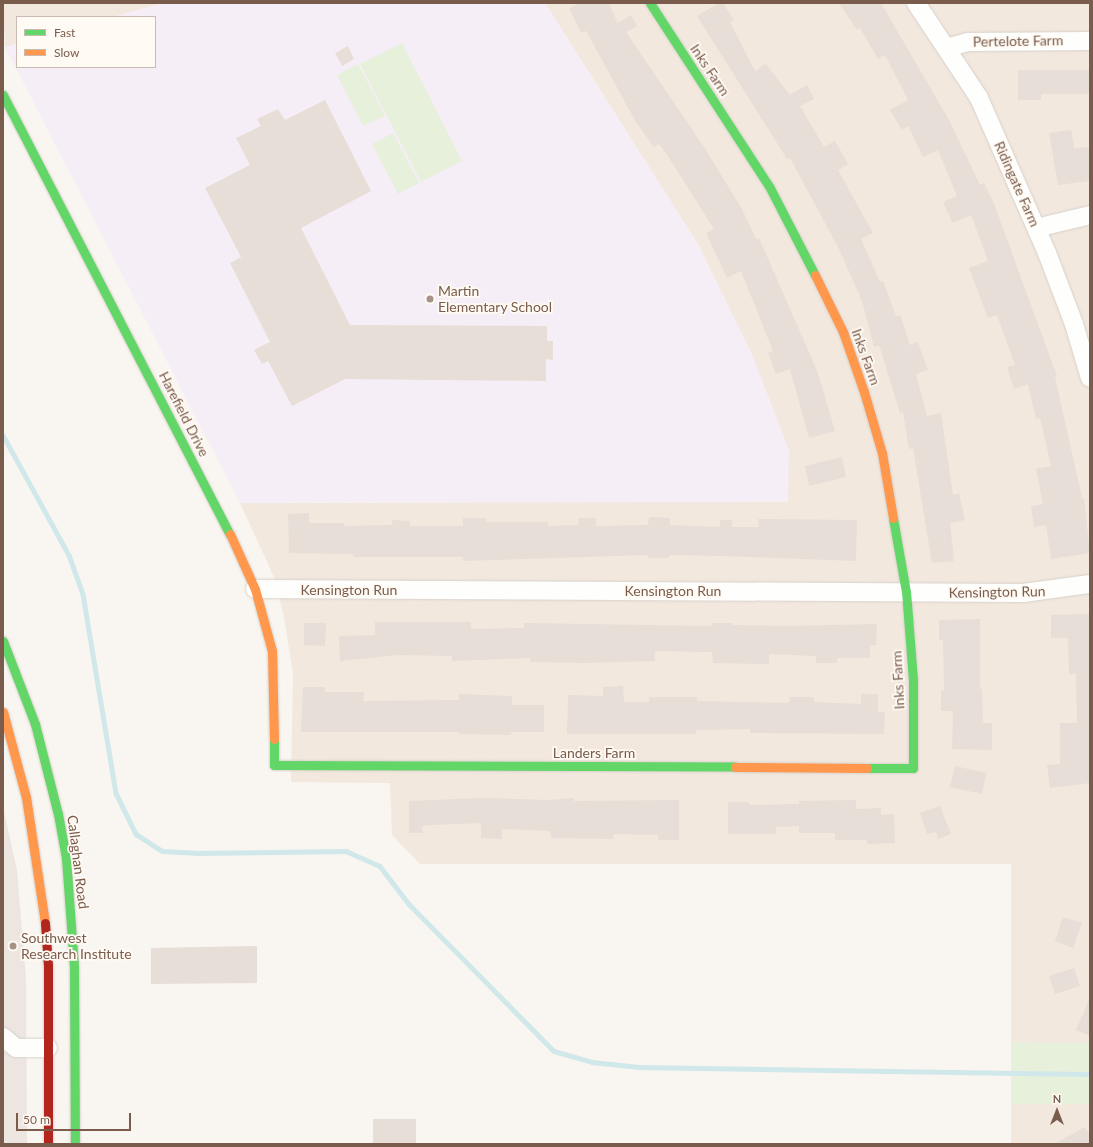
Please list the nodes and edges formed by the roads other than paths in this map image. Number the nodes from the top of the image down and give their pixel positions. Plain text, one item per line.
1 (650, 3) edge
2 (916, 3) edge
3 (1090, 41) edge
4 (947, 48) junction
5 (3, 95) edge
6 (1090, 215) edge
7 (1036, 228) junction
8 (1090, 378) edge
9 (1090, 584) edge
10 (255, 589) junction
11 (906, 592) junction
12 (3, 641) edge
13 (3, 712) edge
14 (274, 765) joint
15 (913, 768) joint
16 (3, 1037) edge
17 (48, 1048) junction
18 (48, 1144) edge
19 (75, 1144) edge

1 - 11 street, Inks Farm
2 - 4 street, Ridingate Farm
3 - 4 street, Pertelote Farm
4 - 7 street, Ridingate Farm
5 - 10 street, Harefield Drive
6 - 7 street
7 - 8 street, Ridingate Farm
9 - 11 street, Kensington Run
10 - 11 street, Kensington Run
10 - 14 street, Harefield Drive
11 - 15 street, Inks Farm
12 - 19 street, Callaghan Road
13 - 17 street
14 - 15 street, Landers Farm
16 - 17 street
17 - 18 street

